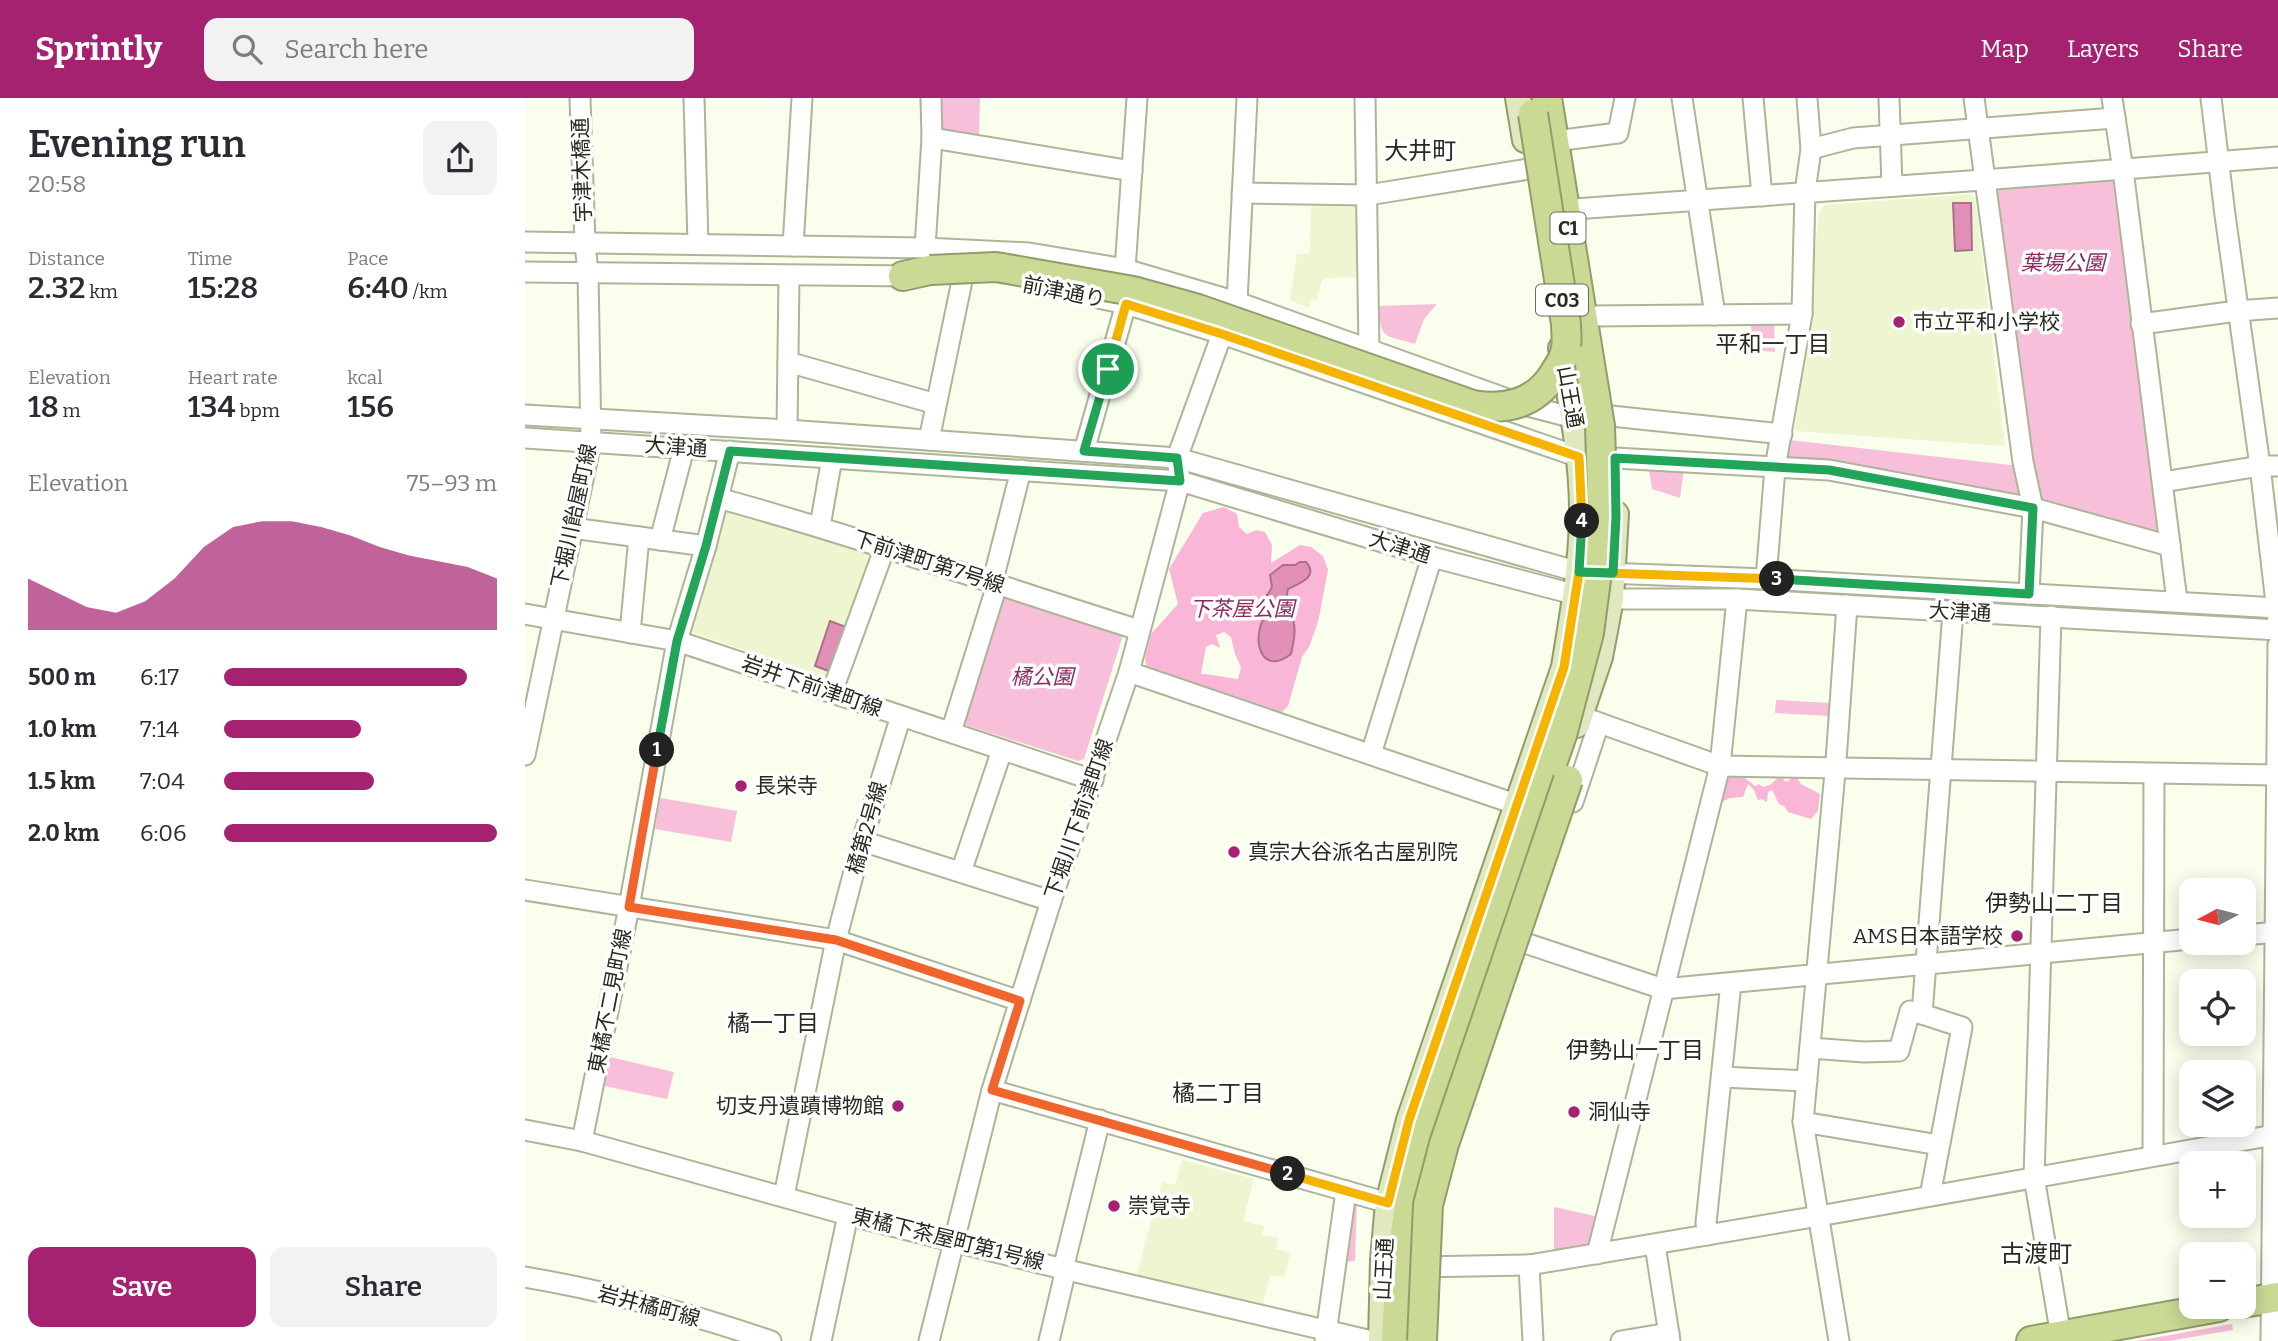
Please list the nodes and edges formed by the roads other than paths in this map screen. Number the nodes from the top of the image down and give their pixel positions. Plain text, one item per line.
1 (580, 98) edge
2 (694, 98) edge
3 (802, 98) edge
4 (931, 98) edge
5 (1137, 98) edge
6 (1247, 98) edge
7 (1365, 98) edge
8 (1556, 98) edge
9 (1625, 98) edge
10 (1682, 98) edge
11 (1753, 98) edge
12 (1807, 98) edge
13 (1889, 98) edge
14 (1974, 98) edge
15 (2112, 98) edge
16 (2211, 98) edge
17 (1532, 102) edge
18 (2115, 118) junction
19 (1978, 128) junction
20 (1891, 135) junction
21 (932, 138) junction
22 (1563, 140) junction
23 (1811, 149) junction
24 (2278, 157) edge
25 (2218, 163) junction
26 (1529, 169) junction
27 (2123, 170) junction
28 (1132, 171) junction
29 (1983, 180) junction
30 (1892, 186) junction
31 (1805, 192) junction
32 (1242, 193) junction
33 (1368, 195) junction
34 (1762, 196) junction
35 (1697, 200) junction
36 (1574, 209) junction
37 (525, 242) edge
38 (585, 243) junction
39 (698, 244) junction
40 (793, 246) junction
41 (919, 265) junction
42 (1125, 269) junction
43 (525, 272) edge
44 (588, 273) junction
45 (789, 276) junction
46 (963, 276) junction
47 (1237, 302) junction
48 (1126, 304) junction
49 (2278, 308) edge
50 (2238, 310) junction
51 (1802, 314) junction
52 (1715, 315) junction
53 (1592, 316) junction
54 (2141, 324) junction
55 (1222, 334) junction
56 (1369, 350) junction
57 (788, 362) junction
58 (936, 404) junction
59 (525, 415) edge
60 (1611, 416) junction
61 (1574, 418) junction
62 (592, 419) junction
63 (787, 430) junction
64 (1782, 434) junction
65 (525, 438) edge
66 (929, 440) junction
67 (591, 442) junction
68 (684, 447) junction
69 (730, 451) junction
70 (1084, 451) junction
71 (1579, 457) junction
72 (832, 458) junction
73 (1177, 458) junction
74 (1615, 458) junction
75 (2269, 466) edge
76 (1775, 468) junction
77 (1021, 470) junction
78 (1180, 481) junction
79 (2163, 482) junction
80 (718, 498) junction
81 (2033, 508) junction
82 (820, 526) junction
83 (572, 528) junction
84 (639, 537) junction
85 (660, 540) junction
86 (706, 546) junction
87 (2170, 546) junction
88 (885, 547) junction
89 (1432, 557) junction
90 (1613, 573) junction
91 (1766, 579) junction
92 (1578, 583) junction
93 (995, 585) junction
94 (2029, 594) junction
95 (1611, 599) junction
96 (1737, 599) junction
97 (2177, 601) junction
98 (1847, 605) junction
99 (2278, 608) edge
100 (1953, 612) junction
101 (525, 614) edge
102 (2051, 616) junction
103 (553, 619) junction
104 (2278, 625) edge
105 (1139, 630) junction
106 (2278, 630) edge
107 (631, 633) junction
108 (677, 641) junction
109 (2278, 645) edge
110 (1129, 672) junction
111 (832, 692) junction
112 (901, 716) junction
113 (1590, 720) junction
114 (951, 732) junction
115 (1002, 750) junction
116 (1371, 754) junction
117 (2277, 754) edge
118 (525, 755) edge
119 (1720, 766) junction
120 (1835, 769) junction
121 (1941, 770) junction
122 (2046, 772) junction
123 (2154, 774) junction
124 (2276, 775) junction
125 (1093, 780) junction
126 (1518, 805) junction
127 (862, 841) junction
128 (961, 872) junction
129 (525, 890) edge
130 (1051, 901) junction
131 (629, 907) junction
132 (2277, 932) edge
133 (2256, 934) edge
134 (836, 940) junction
135 (2179, 940) edge
136 (2154, 942) junction
137 (1525, 943) junction
138 (2042, 954) junction
139 (1927, 964) junction
140 (1816, 975) junction
141 (1731, 983) junction
142 (1663, 989) junction
143 (1020, 1001) junction
144 (1922, 1014) junction
145 (1810, 1048) junction
146 (1722, 1077) junction
147 (1807, 1082) junction
148 (992, 1090) junction
149 (1101, 1121) junction
150 (1803, 1122) junction
151 (2275, 1129) edge
152 (525, 1130) edge
153 (582, 1141) junction
154 (1940, 1145) junction
155 (2153, 1155) junction
156 (2034, 1177) junction
157 (1346, 1191) junction
158 (783, 1196) junction
159 (1930, 1196) junction
160 (1422, 1202) junction
161 (1388, 1203) junction
162 (848, 1214) junction
163 (1819, 1216) junction
164 (1708, 1235) junction
165 (954, 1241) junction
166 (1655, 1245) junction
167 (1597, 1254) junction
168 (1529, 1265) junction
169 (1419, 1267) junction
170 (1065, 1269) junction
171 (525, 1277) edge
172 (2264, 1299) edge
173 (2179, 1314) edge
174 (722, 1333) edge
175 (1326, 1336) edge
176 (2061, 1336) junction
177 (1670, 1337) edge
178 (771, 1341) edge
179 (821, 1341) edge
180 (929, 1341) edge
181 (1049, 1341) edge
182 (1372, 1341) edge
183 (1381, 1341) edge
184 (1396, 1341) edge
185 (1416, 1341) edge
186 (1422, 1341) edge
187 (1533, 1341) edge
188 (1621, 1341) edge
189 (1839, 1341) edge
190 (2031, 1341) edge
191 (2271, 1341) edge

1 - 38 street, 宇津木橋通
2 - 39 street
3 - 40 street
4 - 21 street
5 - 28 street
6 - 32 street
7 - 33 street
8 - 22 main road, 山王通
9 - 22 street
10 - 35 street
11 - 34 street
12 - 23 street
13 - 20 street
14 - 19 street
15 - 18 street
16 - 25 street
17 - 26 main road, 山王通
17 - 41 highway, C03, bridge
17 - 184 highway, C1, bridge
18 - 19 street
18 - 27 street
19 - 20 street
19 - 29 street
20 - 23 street
20 - 30 street
21 - 28 street
21 - 41 street
22 - 36 main road, 山王通
23 - 31 street
24 - 25 street
25 - 27 street
25 - 50 street
26 - 33 street
26 - 61 main road, 山王通
27 - 29 street
27 - 54 street
28 - 42 street
29 - 30 street
29 - 81 street
30 - 31 street
31 - 34 street
31 - 51 street
32 - 33 street
32 - 47 street
33 - 56 street
34 - 35 street
35 - 36 street
35 - 52 street
36 - 53 main road, 山王通
37 - 38 street, 前津通り
38 - 39 street, 前津通り
38 - 44 street, 宇津木橋通
39 - 40 street, 前津通り
40 - 41 street, 前津通り
41 - 42 street, 前津通り
41 - 45 street, 前津通り
41 - 46 street, 前津通り
42 - 47 street, 前津通り
43 - 44 street, 前津通り
44 - 45 street, 前津通り
44 - 62 street, 下堀川飴屋町線
45 - 57 street
46 - 48 street, 前津通り
46 - 58 street
47 - 55 street, 下堀川下前津町線
47 - 56 street, 前津通り
48 - 55 street, 前津通り
48 - 70 street
49 - 50 street
50 - 54 street
50 - 75 street
51 - 52 street
51 - 64 street
52 - 53 street
53 - 60 main road, 山王通
54 - 79 street
55 - 71 street, 前津通り
55 - 73 street, 下堀川下前津町線
56 - 61 street, 前津通り
57 - 58 street
57 - 63 street
58 - 66 street
59 - 62 street, 大津通
60 - 64 street
60 - 74 main road, 山王通
61 - 71 main road, 山王通
62 - 63 street, 大津通
62 - 67 street, 下堀川飴屋町線
63 - 66 street, 大津通
64 - 76 street
65 - 67 street, 大津通
66 - 70 street, 大津通
67 - 68 street, 大津通
67 - 83 street, 下堀川飴屋町線
68 - 69 street, 大津通
68 - 85 street
69 - 72 street, 大津通
69 - 80 street, 東橘不二見町線
70 - 73 street, 大津通
71 - 92 main road, 山王通
72 - 77 street, 大津通
72 - 82 street
73 - 78 street, 下堀川下前津町線
73 - 92 street, 大津通
74 - 76 street
74 - 90 main road, 山王通
75 - 79 street
75 - 99 street
76 - 81 street
76 - 91 street
77 - 78 street, 大津通
77 - 93 street
78 - 89 street, 大津通
78 - 105 street, 下堀川下前津町線
79 - 87 street
80 - 82 street, 下前津町第7号線
80 - 86 street, 東橘不二見町線
81 - 87 street
81 - 94 street
82 - 88 street, 下前津町第7号線
83 - 84 street
83 - 103 street, 下堀川飴屋町線
84 - 85 street
84 - 107 street
85 - 86 street
86 - 108 street, 東橘不二見町線
87 - 97 street
88 - 93 street, 下前津町第7号線
88 - 111 street
89 - 92 street, 大津通
89 - 116 street
90 - 91 street, 大津通
90 - 92 street, 大津通
90 - 95 main road, 山王通
91 - 94 street, 大津通
92 - 95 street, 大津通
92 - 126 main road, 山王通
93 - 105 street, 下前津町第7号線
93 - 114 street
94 - 97 street, 大津通
95 - 96 street, 大津通
95 - 113 main road, 山王通
96 - 98 street, 大津通
96 - 119 street
97 - 99 street, 大津通
98 - 100 street, 大津通
98 - 120 street
99 - 104 street
100 - 102 street, 大津通
100 - 121 street
101 - 103 street, 岩井下前津町線
102 - 106 street, 大津通
102 - 122 street
103 - 107 street, 岩井下前津町線
103 - 118 street, 下堀川飴屋町線
105 - 110 street, 下堀川下前津町線
107 - 108 street, 岩井下前津町線
108 - 111 street, 岩井下前津町線
108 - 131 street, 東橘不二見町線
109 - 117 street
110 - 116 street
110 - 125 street, 下堀川下前津町線
111 - 112 street, 岩井下前津町線
112 - 114 street, 岩井下前津町線
112 - 127 street, 橘第2号線
113 - 119 street
113 - 137 street, 山王通
113 - 160 main road, 山王通
113 - 186 highway, bridge
114 - 115 street, 岩井下前津町線
115 - 125 street, 岩井下前津町線
115 - 128 street
116 - 126 street
117 - 124 street
119 - 120 street
119 - 142 street
120 - 121 street
120 - 140 street
121 - 122 street
121 - 139 street
122 - 123 street
122 - 138 street
123 - 124 street
123 - 136 street
124 - 132 street
125 - 130 street, 下堀川下前津町線
126 - 161 main road, 山王通
127 - 128 street
127 - 134 street, 橘第2号線
128 - 130 street
129 - 131 street
130 - 143 street, 下堀川下前津町線
131 - 134 street
131 - 153 street, 東橘不二見町線
132 - 133 street
132 - 151 street
134 - 143 street
134 - 158 street, 橘第2号線
135 - 136 street
136 - 138 street
136 - 155 street
137 - 142 street
137 - 160 street, 山王通
138 - 139 street
138 - 156 street
139 - 140 street
139 - 144 street
140 - 141 street
140 - 145 street
141 - 142 street
141 - 146 street
142 - 167 street
143 - 148 street, 下堀川下前津町線
144 - 145 street
144 - 154 street
145 - 147 street
146 - 147 street
146 - 164 street
147 - 150 street
148 - 149 street
148 - 165 street, 下堀川下前津町線
149 - 157 street
149 - 170 street
150 - 154 street
150 - 163 street
151 - 155 street
151 - 172 street
152 - 153 street, 東橘下茶屋町第1号線
153 - 158 street, 東橘下茶屋町第1号線
154 - 159 street
155 - 156 street
156 - 159 street
156 - 176 street
157 - 161 street
157 - 175 street
158 - 162 street, 東橘下茶屋町第1号線
159 - 163 street
160 - 169 main road, 山王通
161 - 183 main road, 山王通
162 - 165 street, 東橘下茶屋町第1号線
162 - 179 street
163 - 164 street
163 - 189 street
164 - 166 street
165 - 170 street, 東橘下茶屋町第1号線
165 - 180 street, 下堀川下前津町線
166 - 167 street
166 - 177 street
167 - 168 street
168 - 169 street
168 - 187 street
169 - 185 main road, 山王通
170 - 175 street, 東橘下茶屋町第1号線
170 - 181 street
171 - 174 street, 岩井橘町線
172 - 191 street
173 - 176 highway
174 - 178 street, 岩井橘町線
175 - 182 street, 東橘下茶屋町第1号線
176 - 190 highway
177 - 188 street

